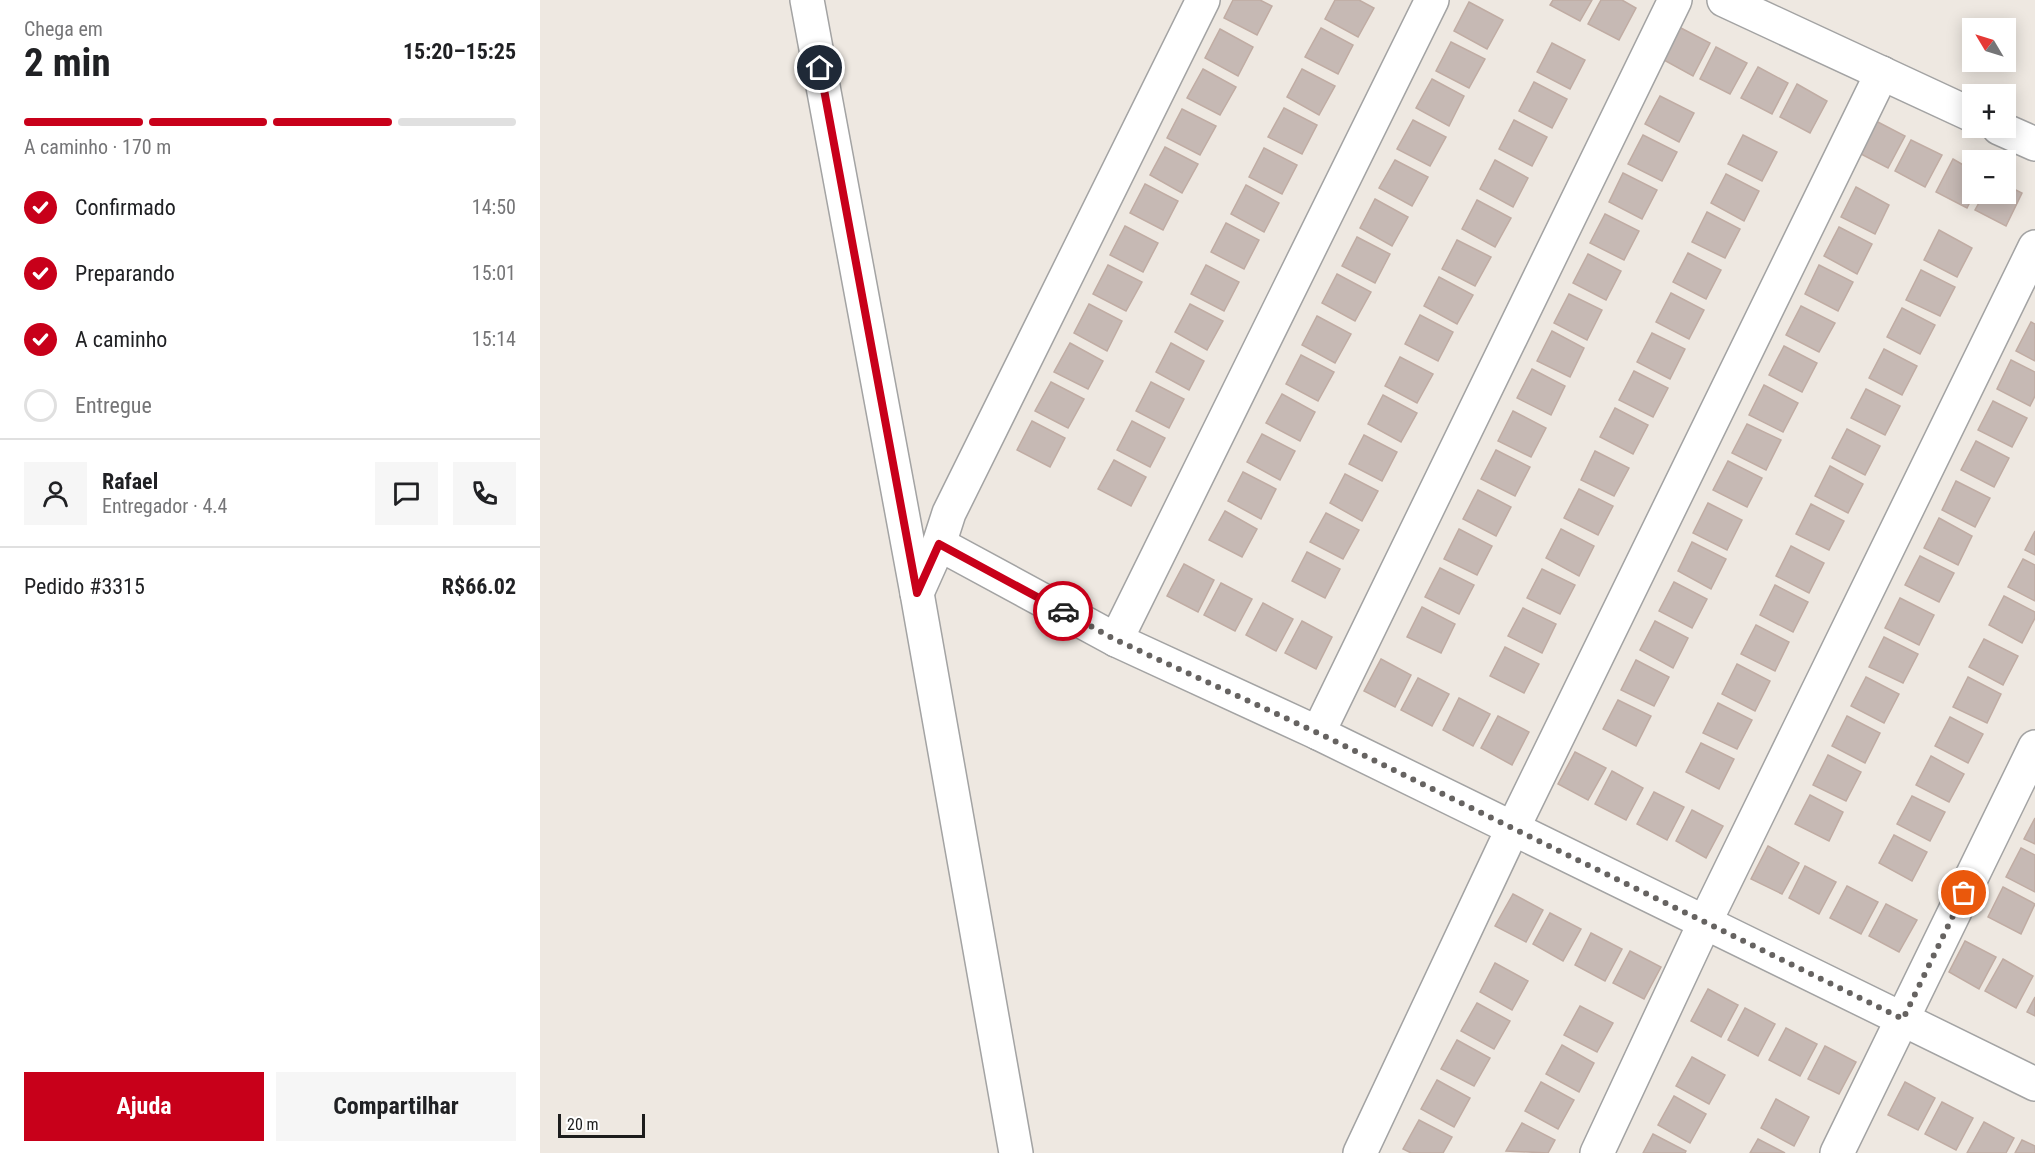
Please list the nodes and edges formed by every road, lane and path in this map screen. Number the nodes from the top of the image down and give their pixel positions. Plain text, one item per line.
1 (807, 0) edge
2 (1203, 0) edge
3 (1431, 0) edge
4 (1675, 0) edge
5 (1725, 0) edge
6 (1882, 73) junction
7 (1962, 110) edge
8 (2016, 136) edge
9 (2035, 144) edge
10 (2035, 247) edge
11 (939, 544) junction
12 (917, 593) junction
13 (1116, 640) junction
14 (1318, 733) junction
15 (2035, 747) edge
16 (1513, 828) junction
17 (1705, 922) junction
18 (1903, 1019) junction
19 (2035, 1084) edge
20 (1016, 1153) edge
21 (1360, 1153) edge
22 (1596, 1153) edge
23 (1837, 1153) edge

1 - 12 street
2 - 11 street
3 - 13 street
4 - 14 street
5 - 6 street
6 - 7 street
6 - 16 street
8 - 9 street
10 - 17 street
11 - 12 street
11 - 13 street
12 - 20 street
13 - 14 street
14 - 16 street
15 - 18 street
16 - 17 street
16 - 21 street
17 - 18 street
17 - 22 street
18 - 19 street
18 - 23 street

